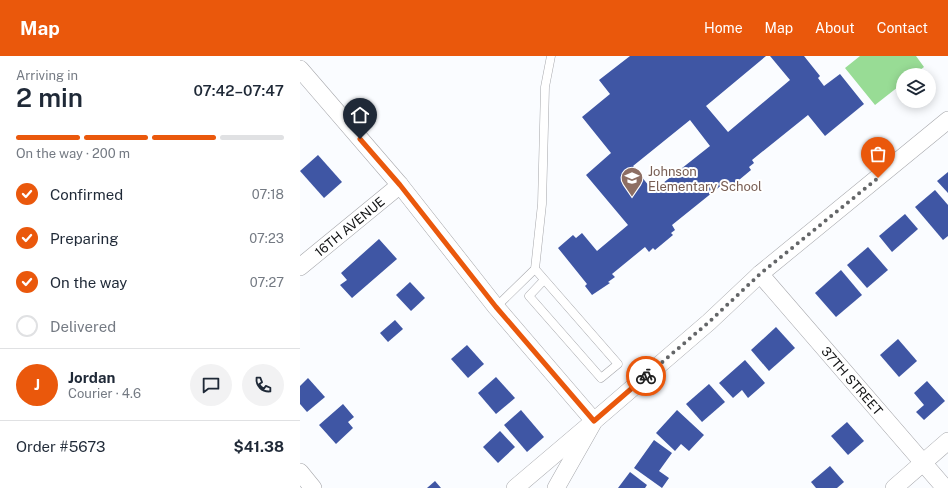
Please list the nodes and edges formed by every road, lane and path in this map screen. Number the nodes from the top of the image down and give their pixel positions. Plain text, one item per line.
1 (551, 56) edge
2 (300, 69) edge
3 (948, 120) edge
4 (400, 185) junction
5 (300, 267) edge
6 (535, 269) junction
7 (760, 274) junction
8 (544, 280) junction
9 (496, 307) junction
10 (594, 421) junction
11 (948, 441) edge
12 (923, 463) junction
13 (300, 472) edge
14 (313, 488) edge
15 (515, 488) edge
16 (556, 488) edge
17 (894, 488) edge
18 (945, 488) edge

1 - 6 lane
2 - 4 street
3 - 7 street
4 - 5 street, 16TH AVENUE
4 - 9 street
6 - 8 lane
6 - 9 lane
7 - 10 street
7 - 12 street, 37TH STREET
8 - 8 lane
9 - 10 street
10 - 15 street
10 - 16 street
11 - 12 street
12 - 17 street
12 - 18 street, 37TH STREET
13 - 14 street

